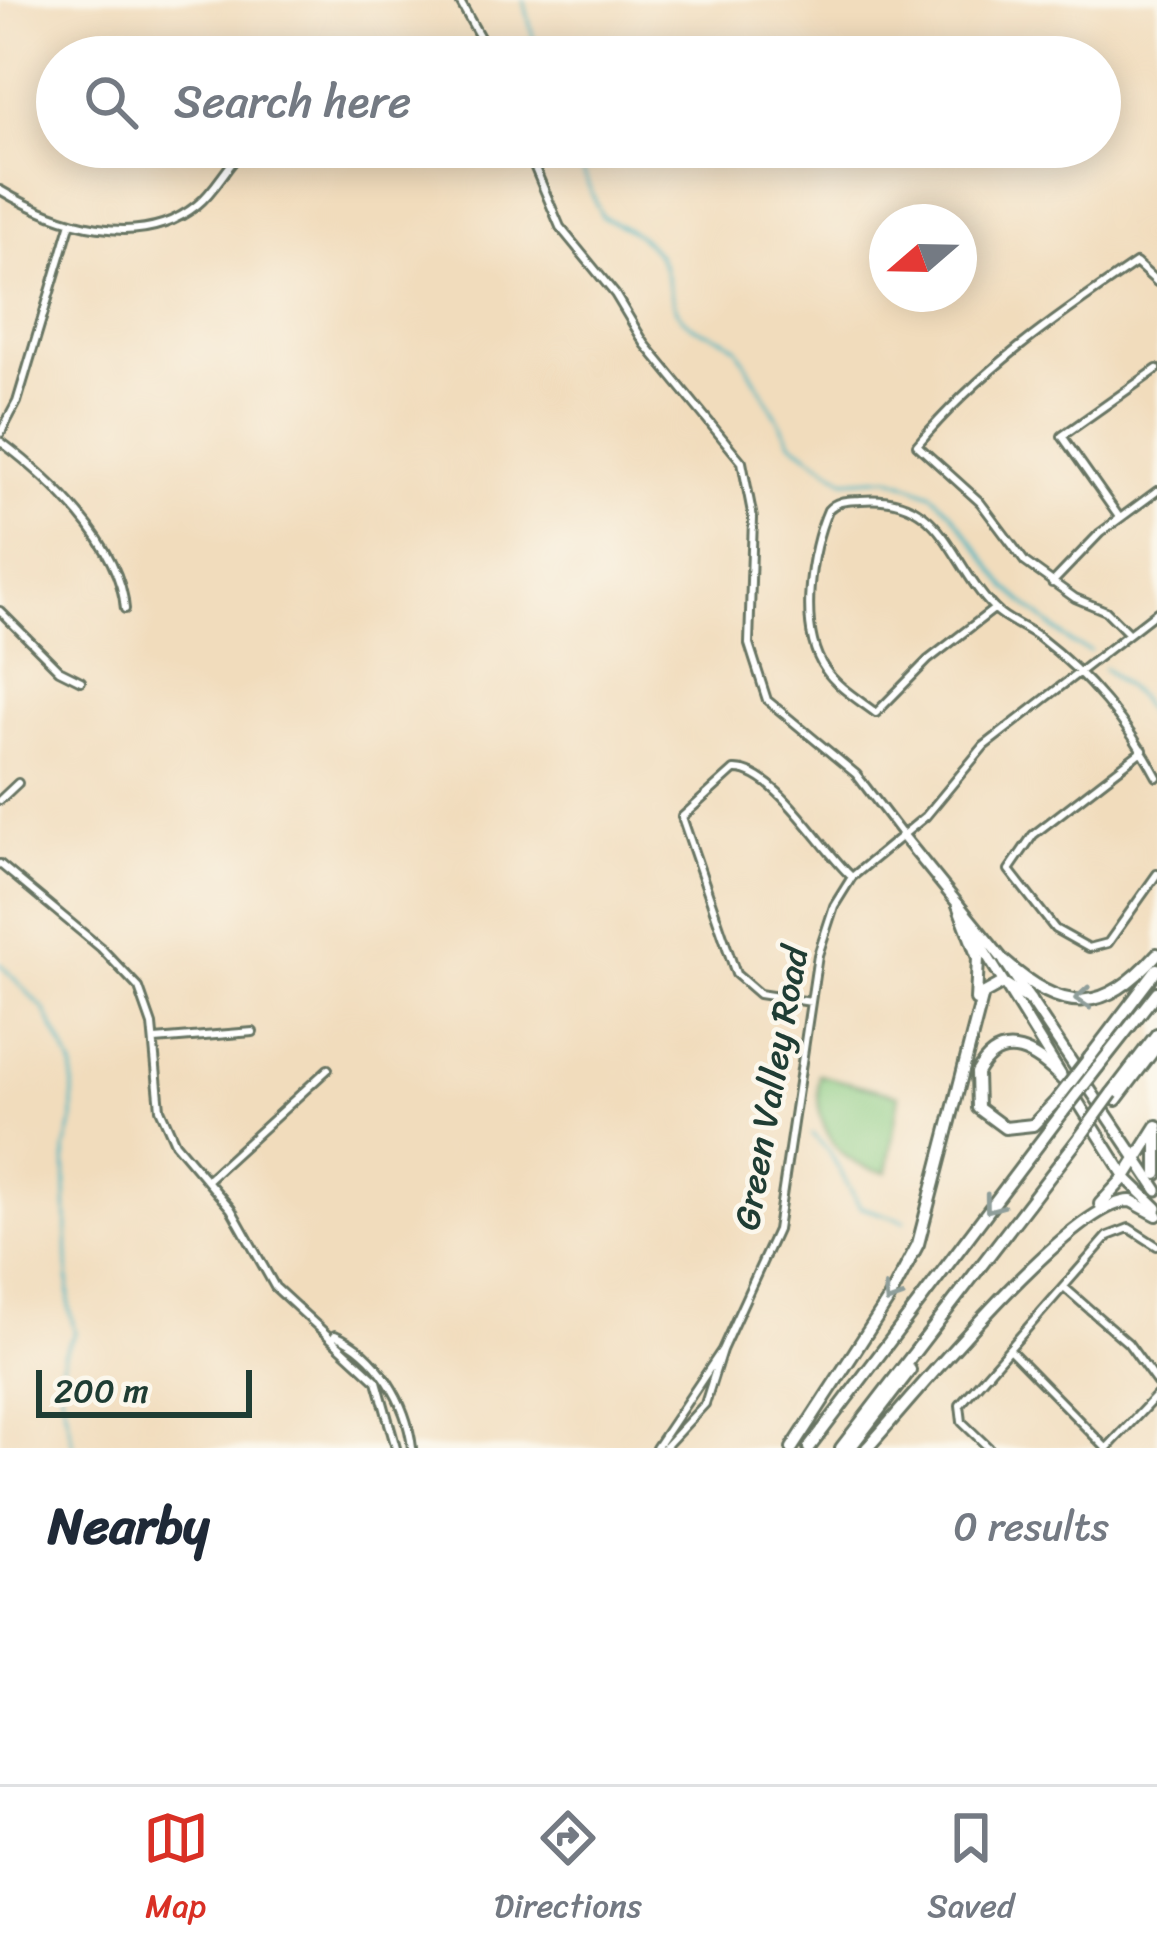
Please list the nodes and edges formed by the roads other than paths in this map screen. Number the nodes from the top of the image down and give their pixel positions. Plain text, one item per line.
1 (459, 0) edge
2 (479, 36) edge
3 (230, 168) edge
4 (535, 168) edge
5 (0, 190) edge
6 (71, 222) junction
7 (1157, 282) edge
8 (1157, 369) edge
9 (0, 438) edge
10 (1157, 491) edge
11 (1119, 517) junction
12 (1052, 584) junction
13 (125, 609) dead end
14 (994, 609) junction
15 (0, 611) edge
16 (1157, 612) edge
17 (1128, 633) junction
18 (1077, 674) junction
19 (80, 681) dead end
20 (1143, 750) junction
21 (1157, 777) edge
22 (18, 783) dead end
23 (0, 800) edge
24 (902, 835) junction
25 (0, 864) edge
26 (1157, 874) edge
27 (852, 877) junction
28 (958, 905) junction
29 (1157, 954) edge
30 (1005, 962) junction
31 (1157, 969) edge
32 (1003, 983) junction
33 (1157, 992) edge
34 (1030, 1000) junction
35 (811, 1002) junction
36 (973, 1020) junction
37 (253, 1033) dead end
38 (1157, 1034) edge
39 (154, 1040) junction
40 (1157, 1046) edge
41 (1141, 1061) junction
42 (1094, 1062) junction
43 (328, 1069) dead end
44 (1064, 1081) junction
45 (1059, 1106) junction
46 (1157, 1128) edge
47 (1082, 1140) junction
48 (1134, 1158) junction
49 (1157, 1174) edge
50 (1125, 1177) junction
51 (207, 1180) junction
52 (1157, 1190) edge
53 (1157, 1212) edge
54 (1077, 1228) junction
55 (1157, 1246) edge
56 (1065, 1288) junction
57 (326, 1332) junction
58 (722, 1350) junction
59 (1011, 1351) junction
60 (697, 1383) junction
61 (1157, 1383) edge
62 (710, 1387) junction
63 (1157, 1395) edge
64 (684, 1409) junction
65 (695, 1415) junction
66 (396, 1448) edge
67 (412, 1448) edge
68 (660, 1448) edge
69 (792, 1448) edge
70 (809, 1448) edge
71 (841, 1448) edge
72 (850, 1448) edge
73 (866, 1448) edge
74 (989, 1448) edge
75 (1107, 1448) edge

1 - 2 street
3 - 6 street
4 - 24 street
5 - 6 street
6 - 9 street
7 - 12 street
8 - 11 street
9 - 13 street
10 - 11 street
11 - 12 street
12 - 17 street
14 - 14 street
14 - 18 street
15 - 19 street
16 - 17 street, Green Valley Road
17 - 18 street, Green Valley Road
18 - 20 street
18 - 24 street, Green Valley Road
20 - 21 street
20 - 26 street
22 - 23 street
24 - 27 street, Green Valley Road
24 - 28 street
25 - 39 street
27 - 35 street, Green Valley Road
27 - 35 street
28 - 30 street
28 - 32 street
28 - 36 highway
29 -> 30 highway
30 - 34 street
31 - 42 highway
32 - 34 highway
32 - 36 highway
32 - 44 street
33 - 42 highway
34 - 48 street
35 - 58 street, Green Valley Road
36 -> 69 highway
37 - 39 street
38 - 41 highway
39 - 51 street
40 - 41 highway
41 - 47 highway, bridge
42 - 45 highway, bridge
43 - 51 street
44 - 45 highway
44 - 50 street
45 -> 70 highway
46 - 48 highway
46 - 49 highway
47 - 71 highway
47 - 72 highway
48 - 50 highway
48 - 52 street
50 - 53 street
50 - 54 highway
51 - 57 street
53 - 54 highway
54 - 73 highway
55 - 56 street
56 - 59 street
56 - 61 street
57 - 66 street
57 - 67 street
58 - 60 street
58 - 62 street
59 - 74 street
59 - 75 street
60 - 62 street
60 - 64 street
62 - 65 street
63 - 75 street
64 - 65 street
64 - 68 street
65 - 68 street

